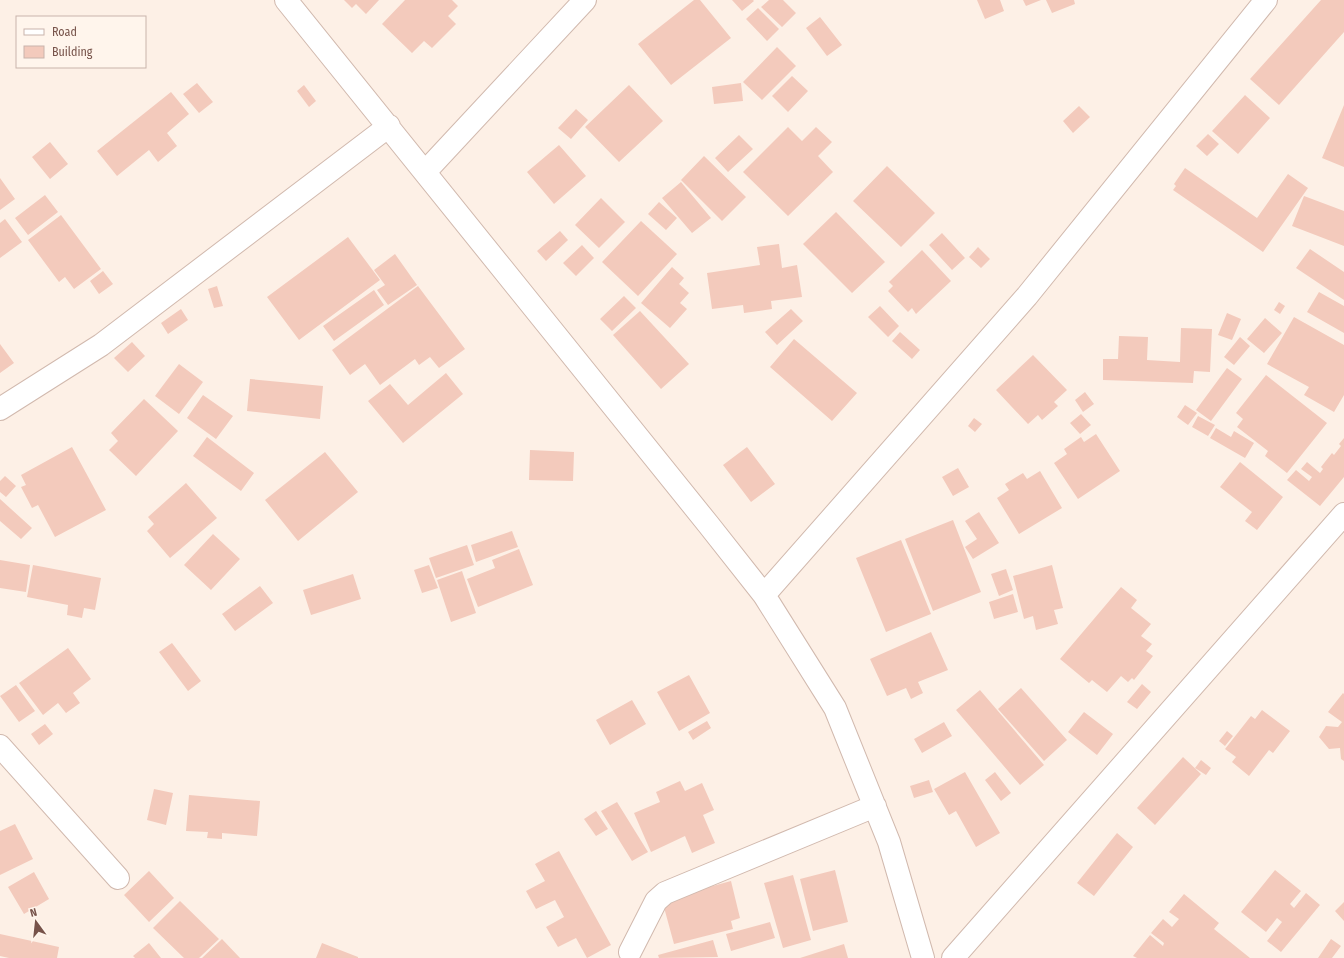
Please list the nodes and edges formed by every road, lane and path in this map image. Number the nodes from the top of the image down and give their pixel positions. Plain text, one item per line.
1 (286, 0) edge
2 (585, 0) edge
3 (1266, 0) edge
4 (389, 126) junction
5 (425, 172) junction
6 (0, 409) edge
7 (1344, 514) edge
8 (764, 595) junction
9 (0, 746) edge
10 (875, 806) junction
11 (118, 878) dead end
12 (630, 952) dead end
13 (923, 958) edge
14 (953, 958) edge

1 - 4 street
2 - 5 street
3 - 8 street
4 - 5 street
4 - 6 street
5 - 8 street
7 - 14 street
8 - 10 street
9 - 11 street
10 - 12 street
10 - 13 street

